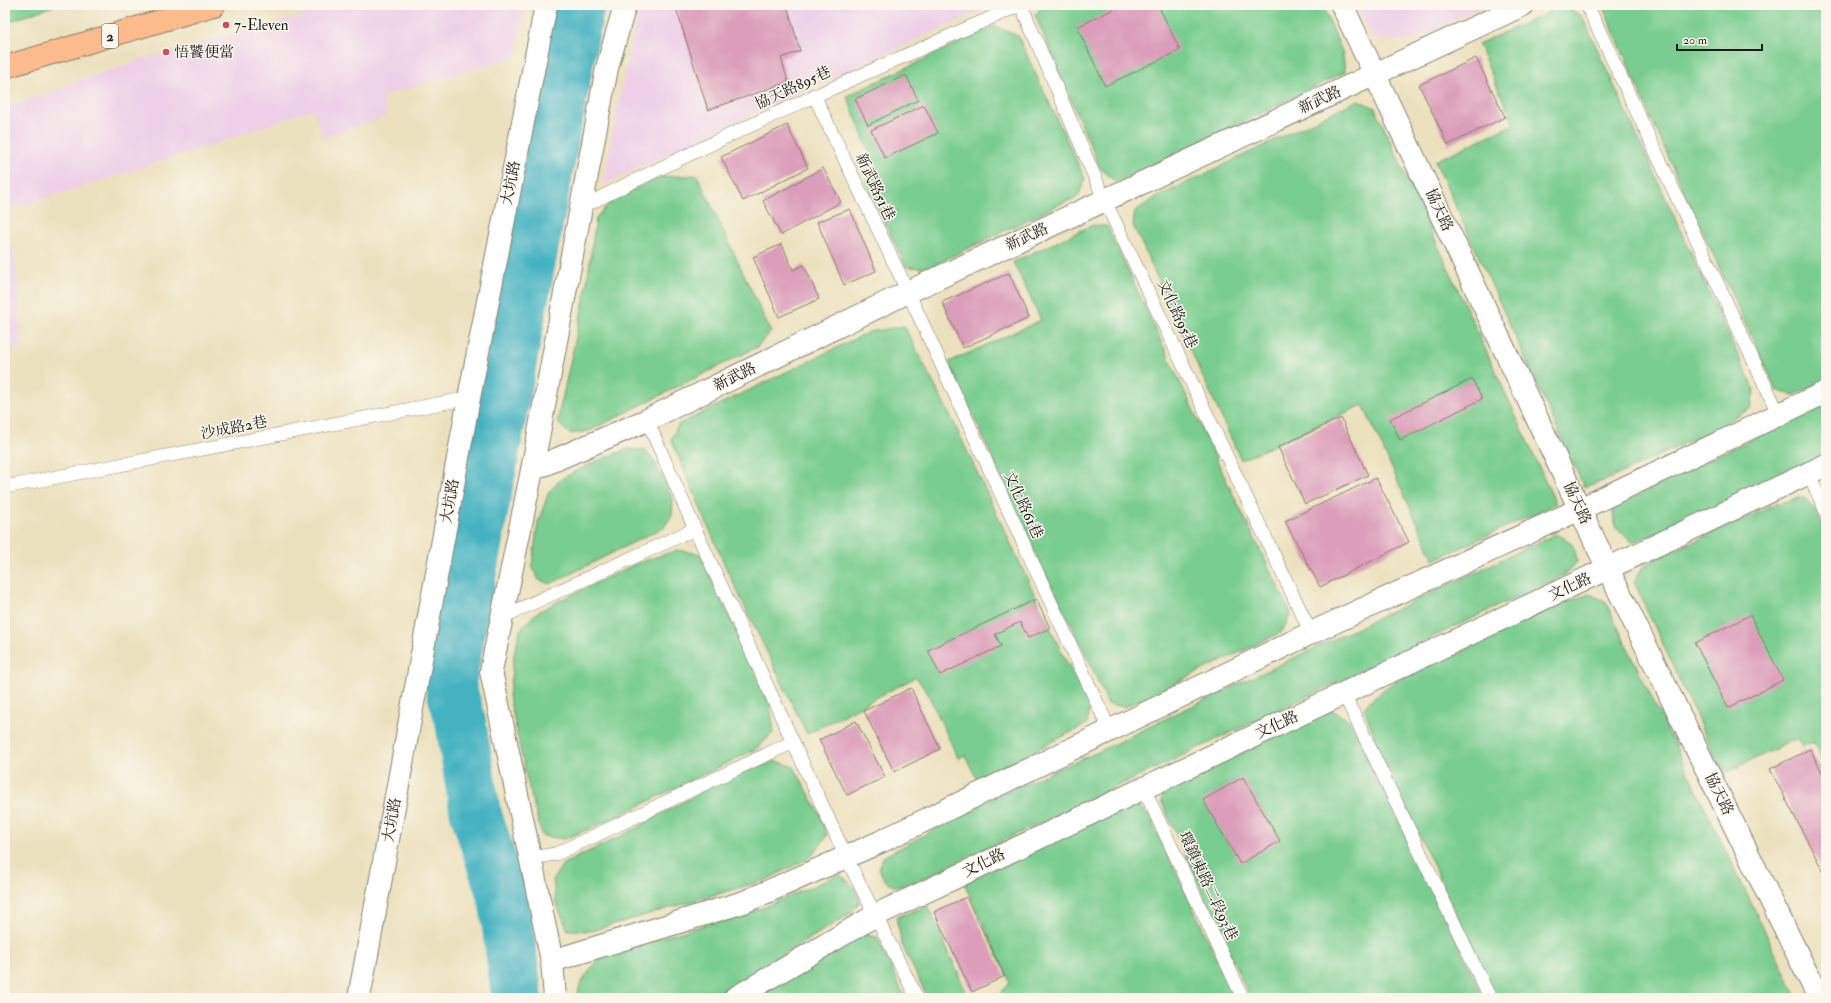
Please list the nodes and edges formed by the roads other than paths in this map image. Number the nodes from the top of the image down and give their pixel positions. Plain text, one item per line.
1 (214, 5) edge
2 (546, 5) edge
3 (625, 5) edge
4 (1021, 5) edge
5 (1342, 5) edge
6 (1523, 5) edge
7 (1587, 5) edge
8 (5, 68) edge
9 (1375, 75) junction
10 (814, 95) junction
11 (1105, 200) junction
12 (582, 207) junction
13 (908, 292) junction
14 (1826, 392) edge
15 (469, 398) junction
16 (1779, 415) junction
17 (647, 420) junction
18 (1817, 469) edge
19 (532, 470) junction
20 (5, 487) edge
21 (1580, 509) junction
22 (1826, 511) edge
23 (695, 529) junction
24 (1608, 569) junction
25 (502, 617) junction
26 (1311, 633) junction
27 (1344, 694) junction
28 (1110, 731) junction
29 (793, 742) junction
30 (1143, 787) junction
31 (846, 857) junction
32 (530, 858) junction
33 (876, 915) junction
34 (552, 961) junction
35 (359, 998) edge
36 (554, 998) edge
37 (735, 998) edge
38 (917, 998) edge
39 (1244, 998) edge
40 (1490, 998) edge
41 (1819, 998) edge

1 - 8 main road, 2
2 - 15 street, 大坑路
3 - 12 street
4 - 10 lane, 協天路895巷
4 - 11 lane, 文化路95巷
5 - 9 street, 協天路
6 - 9 street, 新武路
7 - 16 lane
9 - 11 street, 新武路
9 - 21 street, 協天路
10 - 12 lane, 協天路895巷
10 - 13 lane, 新武路51巷
11 - 13 street, 新武路
11 - 26 lane, 文化路95巷
12 - 19 street
13 - 17 street, 新武路
13 - 28 lane, 文化路61巷
14 - 16 street
15 - 20 lane, 沙成路2巷
15 - 35 street, 大坑路
16 - 21 street
17 - 19 street, 新武路
17 - 23 lane
18 - 22 lane
18 - 24 street, 文化路
19 - 25 street
21 - 24 street, 協天路
21 - 26 street
23 - 25 lane
23 - 29 lane
24 - 27 street, 文化路
24 - 41 street, 協天路
25 - 32 street
26 - 28 street
27 - 30 street, 文化路
27 - 40 lane
28 - 31 street
29 - 31 lane
29 - 32 lane
30 - 33 street, 文化路
30 - 39 lane, 環鎮東路二段93巷
31 - 33 lane
31 - 34 street
32 - 34 street
33 - 37 street, 文化路
33 - 38 lane
34 - 36 street

